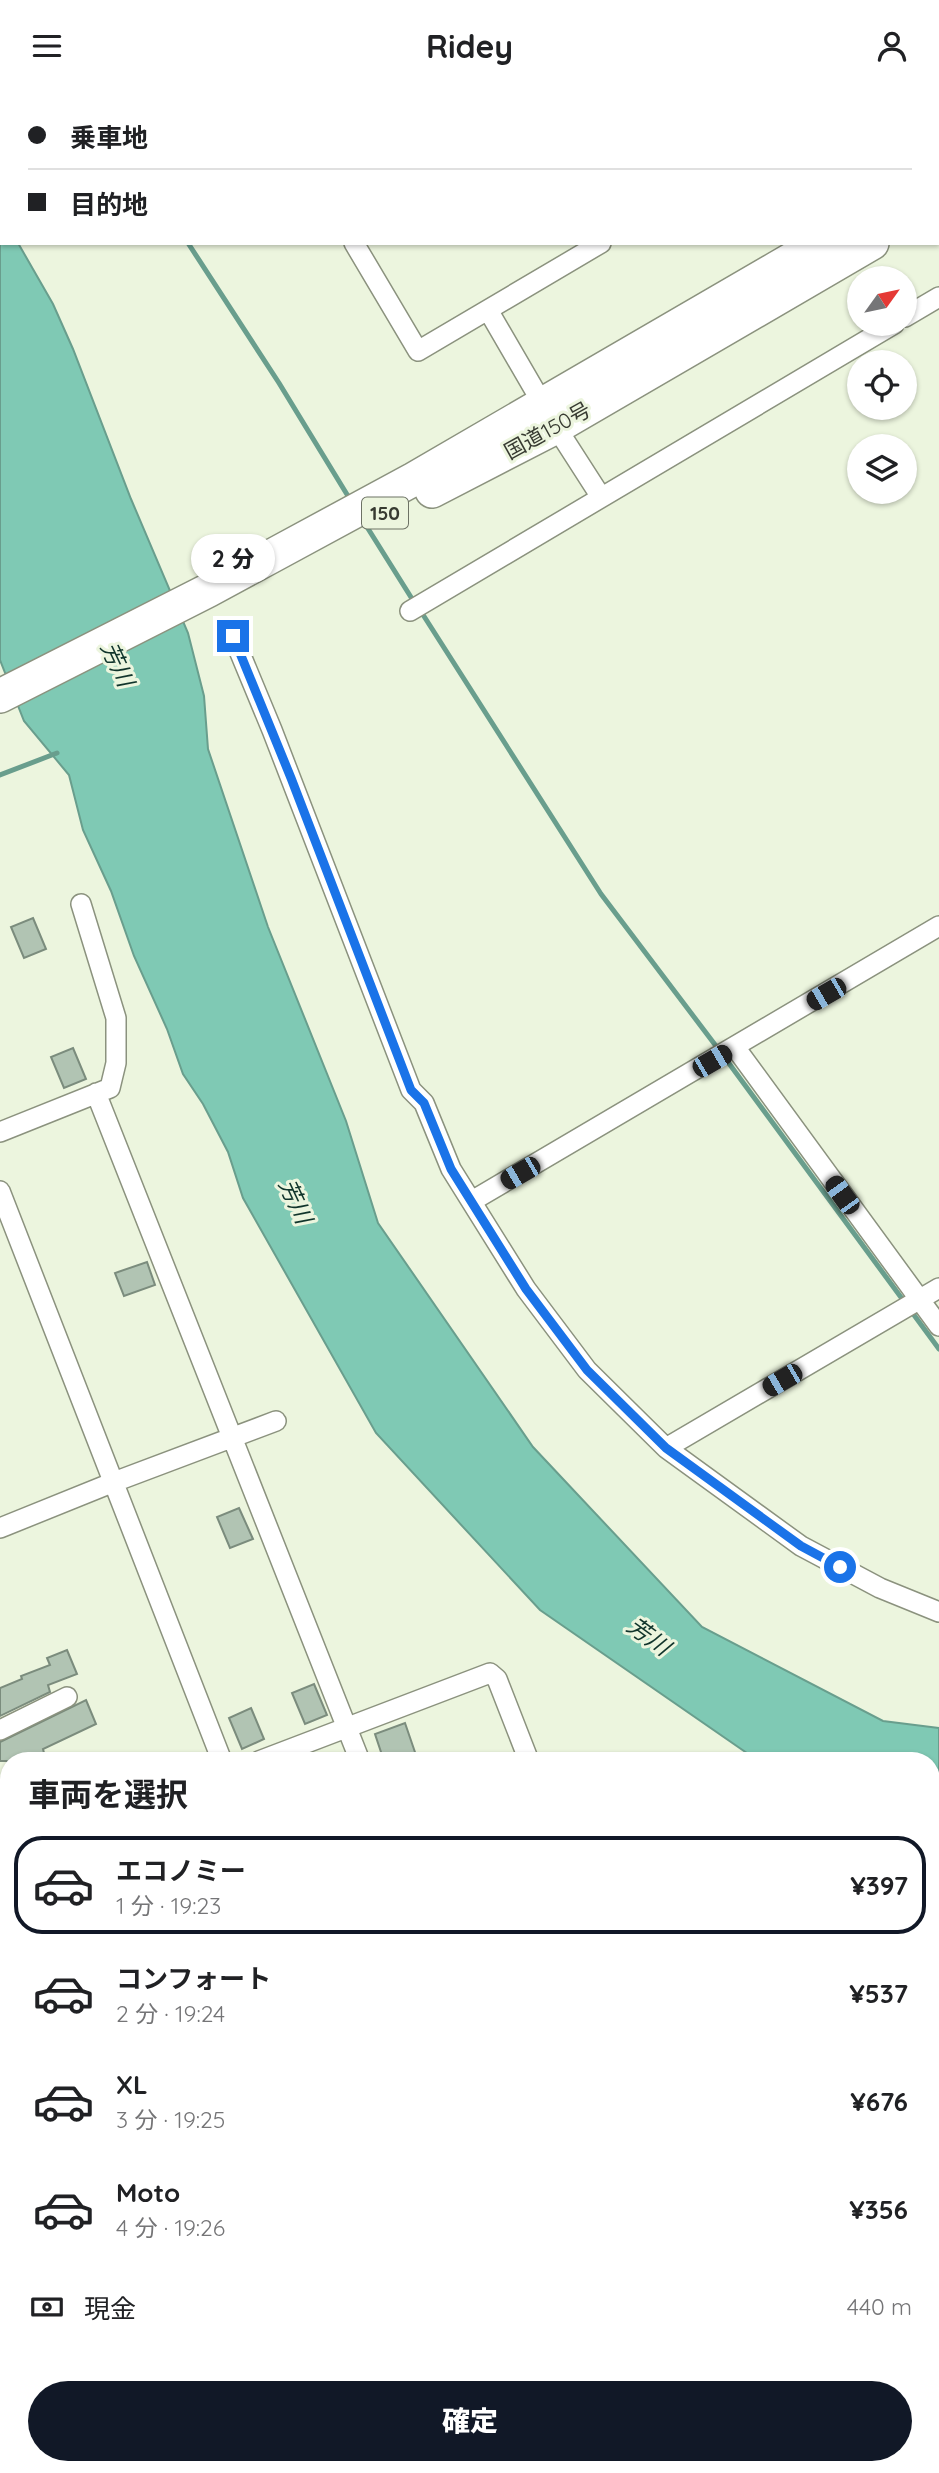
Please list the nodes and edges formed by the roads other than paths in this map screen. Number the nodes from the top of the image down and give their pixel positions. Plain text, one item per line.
1 (355, 245) edge
2 (598, 245) edge
3 (817, 245) edge
4 (868, 245) edge
5 (939, 297) edge
6 (488, 310) junction
7 (917, 310) edge
8 (874, 336) edge
9 (550, 415) junction
10 (600, 497) junction
11 (410, 611) dead end
12 (233, 636) dead end
13 (0, 695) edge
14 (80, 904) dead end
15 (939, 926) edge
16 (734, 1048) junction
17 (96, 1093) junction
18 (0, 1132) edge
19 (0, 1191) edge
20 (471, 1201) junction
21 (939, 1288) edge
22 (918, 1300) junction
23 (939, 1326) edge
24 (276, 1420) dead end
25 (232, 1437) junction
26 (666, 1448) junction
27 (114, 1482) junction
28 (0, 1528) edge
29 (939, 1612) edge
30 (67, 1697) dead end
31 (347, 1728) junction
32 (0, 1730) edge
33 (219, 1752) edge
34 (283, 1752) edge
35 (356, 1752) edge
36 (525, 1752) edge

1 - 6 street
2 - 6 street
3 - 9 highway, 国道150号 / 150
4 - 9 highway, 国道150号 / 150
5 - 7 street
6 - 9 street
8 - 10 street
9 - 10 street
9 - 13 highway, 国道150号 / 150
10 - 11 street
12 - 20 street
14 - 17 street
15 - 16 street
16 - 20 street
16 - 22 street
17 - 18 street
17 - 25 street
19 - 27 street
20 - 26 street
21 - 22 street
22 - 23 street
22 - 26 street
24 - 25 street
25 - 27 street
25 - 31 street
26 - 29 street
27 - 28 street
27 - 33 street
30 - 32 street
31 - 34 street
31 - 35 street
31 - 36 street

